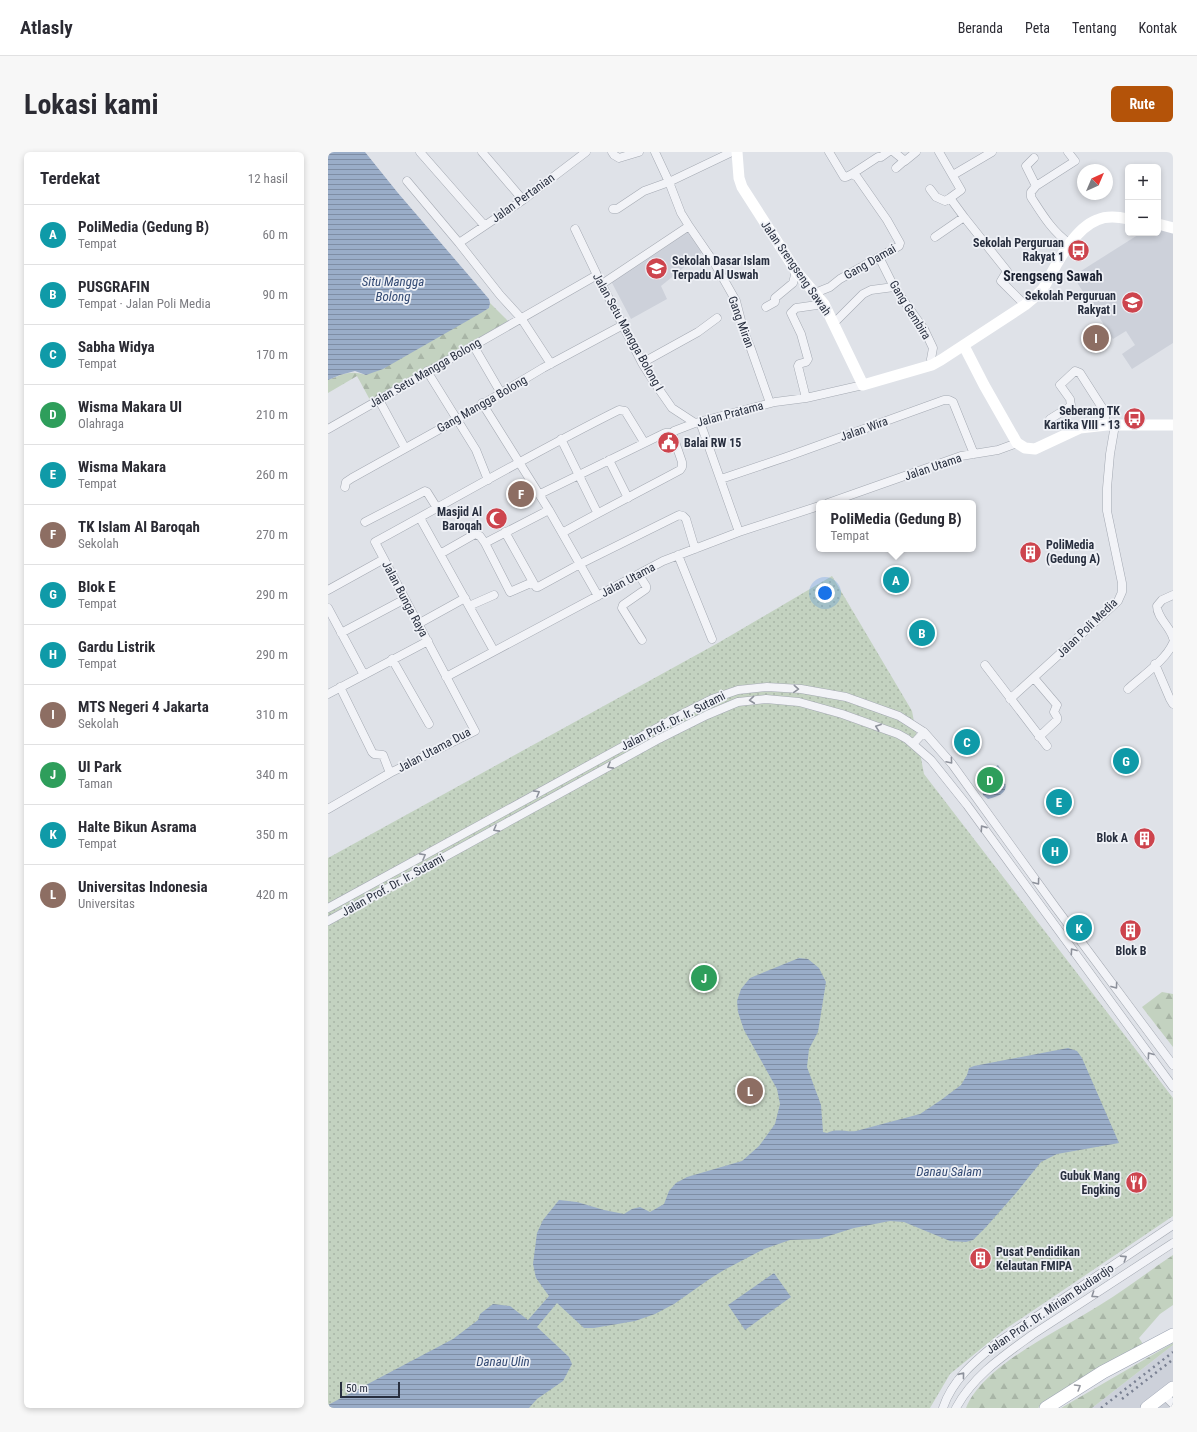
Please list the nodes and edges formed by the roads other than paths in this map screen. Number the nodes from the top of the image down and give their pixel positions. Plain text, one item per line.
1 (420, 152) edge
2 (482, 152) edge
3 (585, 152) edge
4 (612, 152) edge
5 (639, 152) edge
6 (655, 152) edge
7 (732, 152) edge
8 (736, 152) edge
9 (829, 152) edge
10 (888, 152) edge
11 (894, 152) edge
12 (916, 152) edge
13 (939, 152) edge
14 (992, 152) edge
15 (1068, 152) edge
16 (981, 155) edge
17 (1034, 158) dead end
18 (904, 161) junction
19 (896, 168) dead end
20 (852, 174) junction
21 (953, 175) junction
22 (407, 181) dead end
23 (669, 182) junction
24 (1036, 186) junction
25 (930, 189) dead end
26 (950, 198) junction
27 (523, 200) junction
28 (612, 209) dead end
29 (964, 216) junction
30 (1125, 219) edge
31 (484, 225) junction
32 (1161, 225) edge
33 (689, 226) junction
34 (575, 228) dead end
35 (1173, 228) edge
36 (935, 237) dead end
37 (459, 243) junction
38 (1070, 243) junction
39 (879, 257) junction
40 (796, 270) junction
41 (597, 275) junction
42 (602, 284) junction
43 (894, 287) junction
44 (815, 294) junction
45 (824, 304) junction
46 (1025, 305) junction
47 (766, 307) dead end
48 (521, 318) junction
49 (717, 318) dead end
50 (834, 323) junction
51 (623, 325) junction
52 (473, 346) junction
53 (964, 346) junction
54 (642, 363) junction
55 (551, 364) junction
56 (932, 365) junction
57 (427, 371) junction
58 (863, 385) junction
59 (500, 393) junction
60 (806, 398) junction
61 (379, 400) junction
62 (482, 403) junction
63 (770, 403) junction
64 (458, 419) junction
65 (1050, 419) dead end
66 (698, 423) junction
67 (1173, 424) edge
68 (1111, 425) junction
69 (328, 428) edge
70 (672, 433) junction
71 (561, 439) junction
72 (644, 442) junction
73 (1017, 443) junction
74 (405, 448) junction
75 (974, 454) junction
76 (609, 460) junction
77 (520, 463) junction
78 (578, 475) junction
79 (721, 479) junction
80 (488, 480) junction
81 (345, 487) dead end
82 (540, 494) junction
83 (628, 498) junction
84 (836, 500) edge
85 (816, 507) edge
86 (437, 508) junction
87 (549, 510) junction
88 (597, 512) junction
89 (420, 518) junction
90 (365, 522) dead end
91 (505, 532) junction
92 (739, 532) junction
93 (562, 533) junction
94 (485, 543) junction
95 (696, 548) junction
96 (440, 554) junction
97 (678, 555) junction
98 (384, 559) junction
99 (580, 564) junction
100 (639, 575) junction
101 (533, 582) junction
102 (328, 590) edge
103 (494, 595) dead end
104 (1173, 595) edge
105 (598, 596) junction
106 (464, 598) junction
107 (405, 599) junction
108 (469, 606) junction
109 (328, 608) edge
110 (418, 624) junction
111 (341, 632) junction
112 (1173, 638) edge
113 (712, 639) dead end
114 (642, 640) dead end
115 (428, 641) junction
116 (1172, 647) edge
117 (494, 651) junction
118 (392, 659) junction
119 (1155, 664) junction
120 (985, 665) dead end
121 (364, 675) junction
122 (446, 677) junction
123 (1034, 678) junction
124 (340, 688) junction
125 (1128, 689) dead end
126 (328, 694) edge
127 (1010, 699) junction
128 (1173, 704) edge
129 (429, 724) dead end
130 (924, 732) junction
131 (1039, 737) junction
132 (913, 744) junction
133 (1047, 746) dead end
134 (390, 773) junction
135 (328, 808) edge
136 (328, 908) edge
137 (328, 921) edge
138 (1149, 1033) junction
139 (1139, 1040) junction
140 (1173, 1065) edge
141 (1173, 1087) edge
142 (1173, 1225) edge
143 (1173, 1242) edge
144 (1173, 1335) edge
145 (977, 1359) junction
146 (987, 1370) junction
147 (1170, 1396) edge
148 (943, 1408) edge
149 (956, 1408) edge
150 (1046, 1408) edge
151 (1147, 1408) edge

1 - 31 street
2 - 27 street
3 - 27 street, Jalan Pertanian
4 - 5 street
6 - 23 street
7 - 23 street
8 - 40 street, Jalan Srengseng Sawah
9 - 20 street
10 - 20 street
11 - 18 street
12 - 18 street
13 - 21 street
14 - 16 street
15 - 24 street
16 - 21 street
17 - 24 street
18 - 19 street
20 - 39 street, Gang Damai
21 - 26 street
22 - 37 street
23 - 28 street
23 - 33 street, Gang Miran
24 - 38 street
25 - 26 street
26 - 29 street
27 - 31 street, Jalan Pertanian
29 - 36 street
29 - 46 street
30 - 38 street
31 - 37 street, Jalan Pertanian
32 - 35 street
33 - 42 street
33 - 63 street, Gang Miran
34 - 41 street, Jalan Setu Mangga Bolong I
37 - 48 street
38 - 46 street
39 - 43 street, Gang Gembira
39 - 44 street, Gang Damai
40 - 44 street, Jalan Srengseng Sawah
40 - 47 street
41 - 42 street, Jalan Setu Mangga Bolong I
41 - 48 street, Jalan Setu Mangga Bolong
42 - 51 street, Jalan Setu Mangga Bolong I
43 - 50 street
43 - 56 street, Gang Gembira
44 - 45 street, Jalan Srengseng Sawah
45 - 50 street, Jalan Srengseng Sawah
45 - 60 street
46 - 53 street
48 - 52 street, Jalan Setu Mangga Bolong
48 - 55 street
49 - 54 street
50 - 58 street, Jalan Srengseng Sawah
51 - 54 street, Jalan Setu Mangga Bolong I
51 - 55 street, Gang Mangga Bolong
52 - 57 street, Jalan Setu Mangga Bolong
52 - 59 street
53 - 56 street
53 - 73 street
54 - 66 street, Jalan Setu Mangga Bolong I
55 - 59 street, Gang Mangga Bolong
56 - 58 street
57 - 61 street, Jalan Setu Mangga Bolong
57 - 64 street
58 - 60 street, Jalan Pratama
59 - 62 street, Gang Mangga Bolong
60 - 63 street, Jalan Pratama
61 - 69 street, Jalan Setu Mangga Bolong
61 - 74 street
62 - 64 street, Gang Mangga Bolong
62 - 77 street
63 - 66 street, Jalan Pratama
64 - 74 street, Gang Mangga Bolong
64 - 80 street
65 - 68 street
66 - 70 street, Jalan Pratama
66 - 79 street
67 - 68 street
68 - 73 street
68 - 123 street, Jalan Poli Media
70 - 72 street, Jalan Pratama
70 - 83 street
71 - 72 street
71 - 77 street
71 - 78 street
72 - 76 street, Jalan Pratama
73 - 75 street, Jalan Utama
74 - 81 street, Gang Mangga Bolong
75 - 79 street, Jalan Wira
75 - 84 street, Jalan Utama
76 - 78 street, Jalan Pratama
76 - 83 street
77 - 80 street
77 - 82 street
78 - 82 street, Jalan Pratama
78 - 88 street
79 - 92 street
80 - 86 street
82 - 87 street
83 - 88 street
85 - 92 street, Jalan Utama
86 - 89 street
86 - 90 street
87 - 91 street
87 - 93 street
88 - 93 street
89 - 96 street
89 - 98 street, Jalan Bunga Raya
91 - 94 street
91 - 101 street
92 - 95 street, Jalan Utama
93 - 99 street
94 - 96 street
94 - 101 street
95 - 97 street, Jalan Utama
95 - 99 street
96 - 106 street
97 - 100 street, Jalan Utama
97 - 113 street
98 - 102 street
98 - 107 street, Jalan Bunga Raya
99 - 101 street
99 - 105 street
100 - 105 street, Jalan Utama
100 - 114 street
103 - 108 street
104 - 112 street
105 - 117 street, Jalan Utama
106 - 108 street
106 - 110 street
107 - 110 street, Jalan Bunga Raya
107 - 111 street
108 - 117 street
109 - 111 street
110 - 115 street, Jalan Bunga Raya
111 - 121 street
115 - 118 street, Jalan Bunga Raya
115 - 122 street, Jalan Utama Dua
116 - 119 street
117 - 122 street, Jalan Utama
118 - 121 street, Jalan Bunga Raya
118 - 129 street
119 - 125 street
119 - 128 street
120 - 127 street
121 - 124 street, Jalan Bunga Raya
122 - 134 street, Jalan Utama Dua
123 - 127 street, Jalan Poli Media
123 - 131 street
124 - 126 street, Jalan Bunga Raya
124 - 134 street
127 - 131 street
130 - 132 street
136 -> 130 street, Jalan Prof. Dr. Ir. Sutami
130 -> 138 street, Jalan Prof. Dr. Ir. Sutami
131 - 133 street
132 -> 137 street, Jalan Prof. Dr. Ir. Sutami
139 -> 132 street, Jalan Prof. Dr. Ir. Sutami
134 - 135 street, Jalan Utama Dua
138 - 139 street
138 - 140 street
141 -> 139 street
145 -> 142 street, Jalan Prof. Dr. Miriam Budiardjo
143 -> 146 street, Jalan Prof. Dr. Miriam Budiardjo
150 -> 144 main road
145 - 146 street
148 -> 145 street, Jalan Prof. Dr. Miriam Budiardjo
146 - 149 street, Jalan Prof. Dr. Miriam Budiardjo
147 - 151 main road

